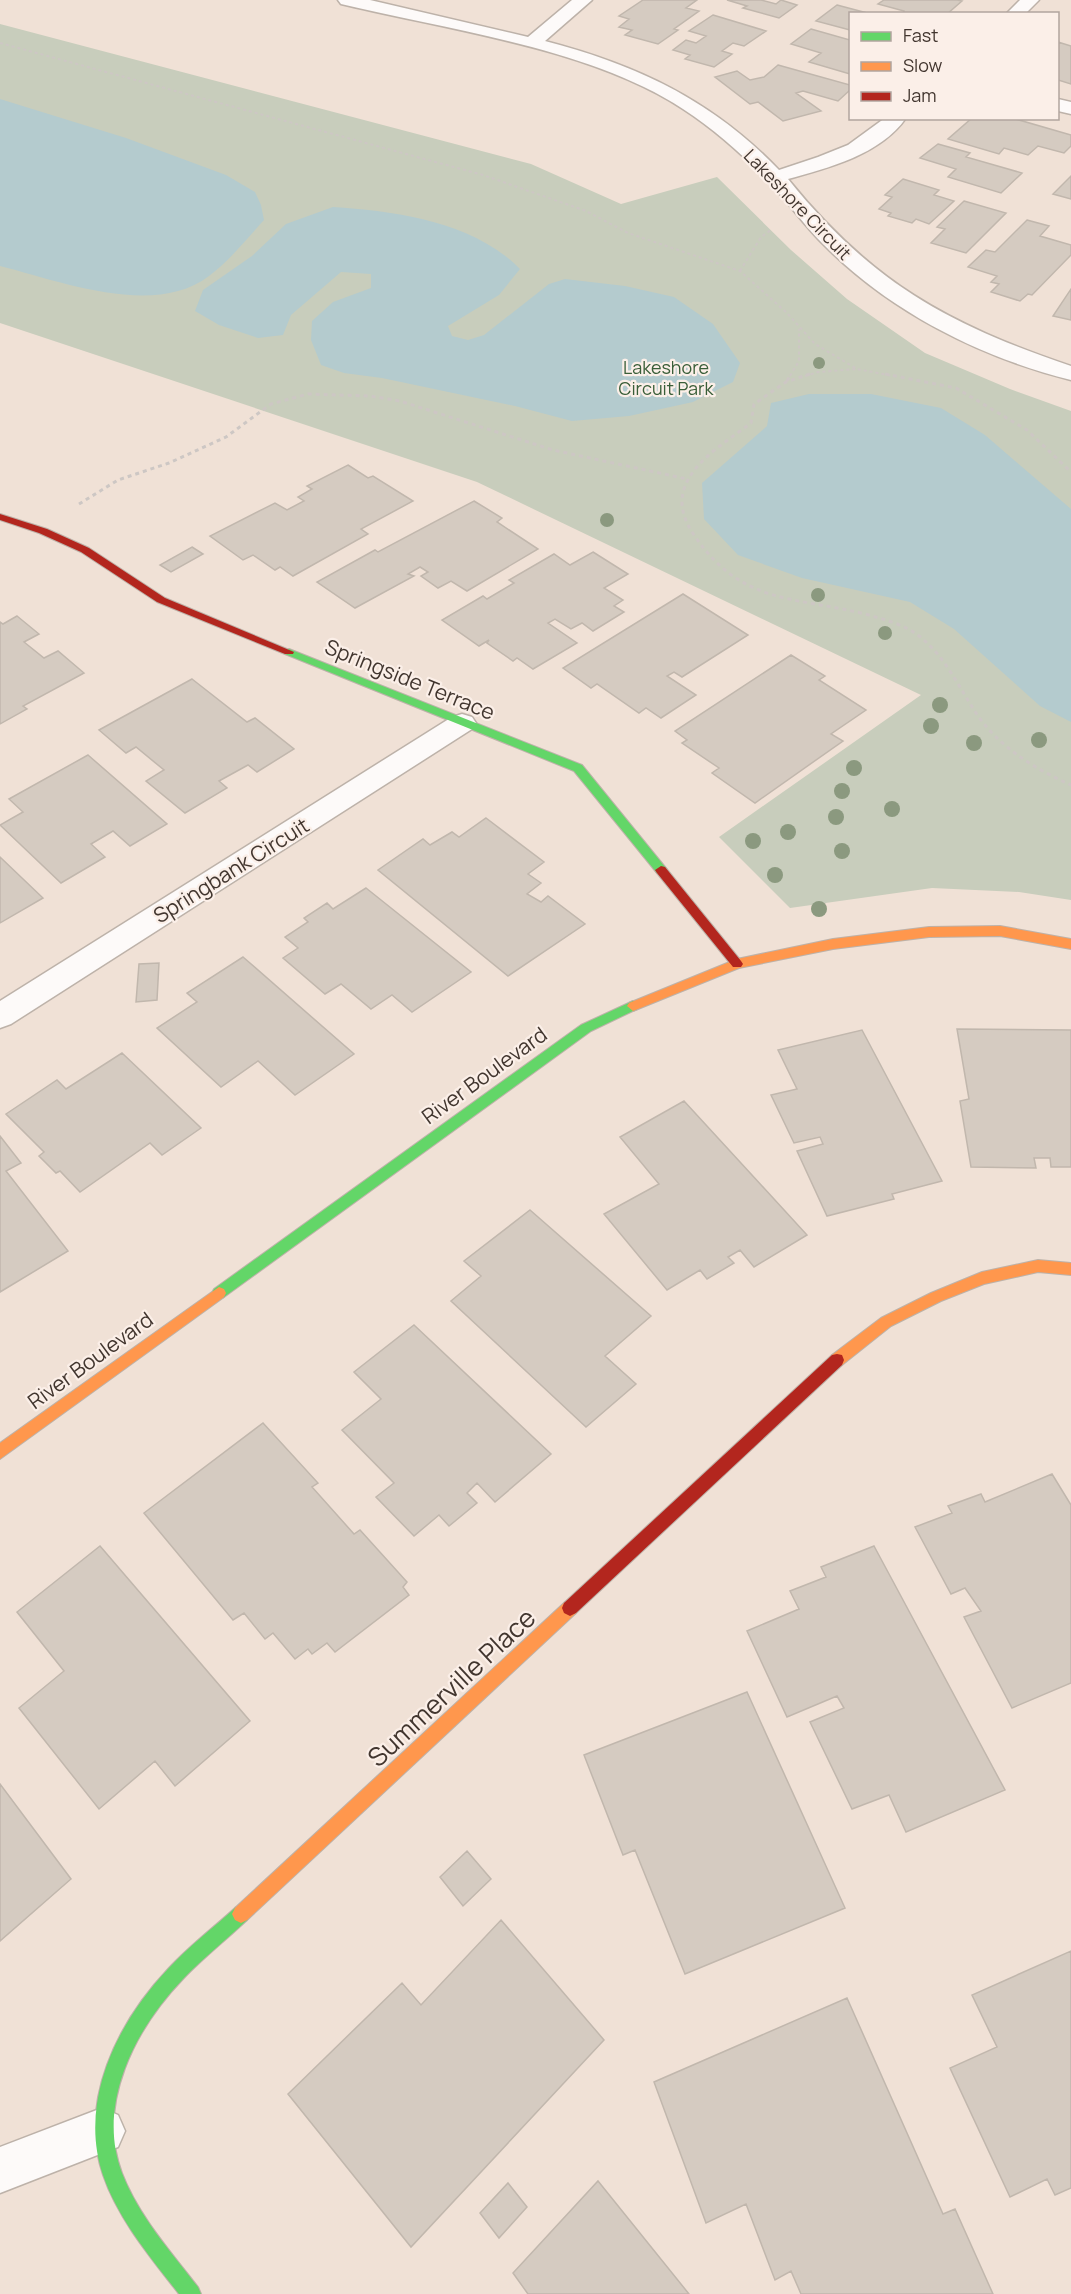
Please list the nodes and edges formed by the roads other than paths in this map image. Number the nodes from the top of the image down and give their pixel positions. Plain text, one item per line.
1 (348, 0) edge
2 (582, 0) edge
3 (1030, 0) edge
4 (1016, 12) edge
5 (532, 43) junction
6 (895, 120) edge
7 (775, 177) junction
8 (1071, 373) edge
9 (5, 522) edge
10 (462, 723) junction
11 (1071, 944) edge
12 (737, 964) junction
13 (0, 1016) edge
14 (1071, 1269) edge
15 (0, 1452) edge
16 (102, 2131) junction
17 (0, 2170) edge
18 (191, 2294) edge

1 - 5 street, Lakeshore Circuit
2 - 5 street
3 - 4 street
5 - 7 street, Lakeshore Circuit
6 - 7 street
7 - 8 street, Lakeshore Circuit
9 - 10 street, Springside Terrace
10 - 12 street, Springside Terrace
10 - 13 street, Springbank Circuit
11 - 12 street, River Boulevard
12 - 15 street, River Boulevard
14 - 16 street, Summerville Place
16 - 17 street
16 - 18 street, Summerville Place

